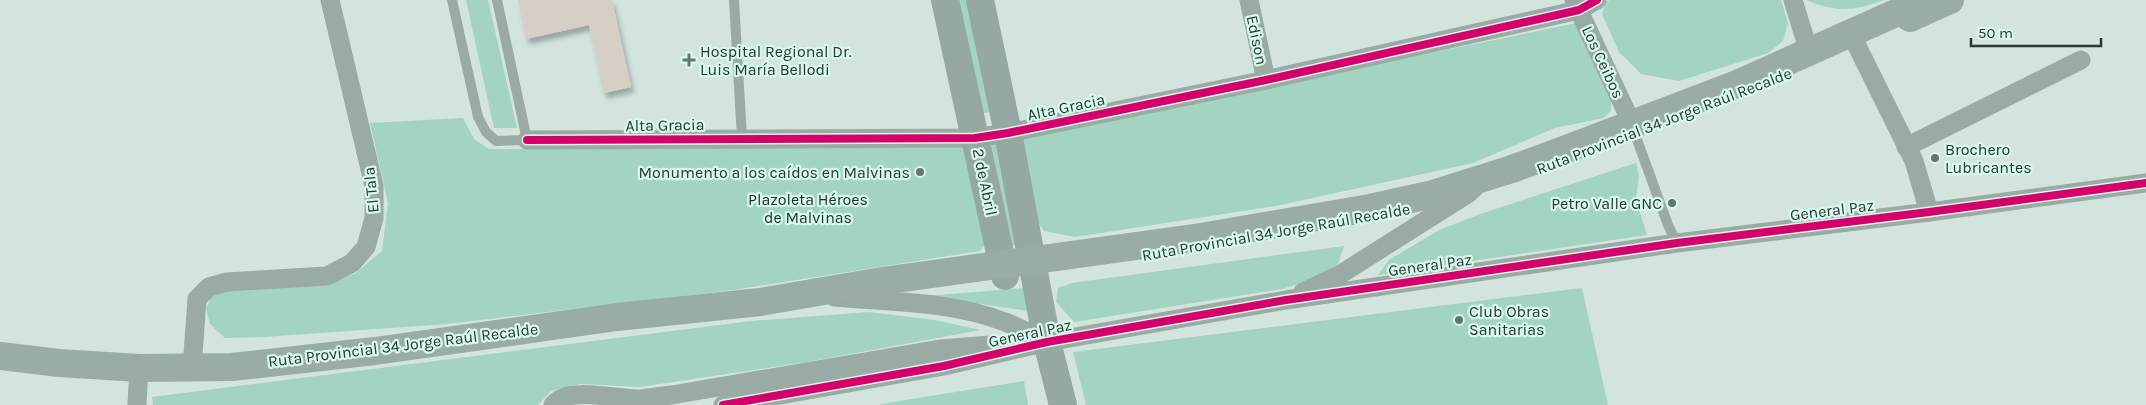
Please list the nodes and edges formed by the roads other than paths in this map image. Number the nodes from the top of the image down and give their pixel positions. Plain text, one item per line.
1 (330, 0) edge
2 (452, 0) edge
3 (497, 0) edge
4 (734, 0) edge
5 (944, 0) edge
6 (980, 0) edge
7 (1249, 0) edge
8 (1597, 0) edge
9 (1793, 0) edge
10 (1925, 0) edge
11 (1950, 0) edge
12 (1576, 5) edge
13 (1856, 44) junction
14 (1809, 52) junction
15 (2081, 60) dead end
16 (1266, 80) junction
17 (1634, 129) junction
18 (1008, 133) junction
19 (742, 138) junction
20 (975, 138) junction
21 (527, 140) junction
22 (1906, 147) junction
23 (2146, 183) edge
24 (1476, 185) junction
25 (1929, 212) junction
26 (1677, 242) junction
27 (1032, 267) junction
28 (1004, 271) junction
29 (805, 294) junction
30 (1286, 300) junction
31 (1047, 342) junction
32 (0, 356) edge
33 (139, 368) junction
34 (192, 369) junction
35 (137, 405) edge
36 (553, 405) edge
37 (723, 405) edge
38 (1063, 405) edge

1 - 34 street, El Tala
2 - 21 lane
3 - 21 lane
4 - 19 lane
5 - 20 street, 2 de Abril
6 - 18 street, 2 de Abril
7 - 16 street, Edison
8 - 12 street, Alta Gracia
9 - 14 street
10 - 14 main road, Ruta Provincial 34 Jorge Raúl Recalde
11 - 13 main road, Ruta Provincial 34 Jorge Raúl Recalde
12 - 16 street, Alta Gracia
12 - 17 street, Los Ceibos
13 - 17 main road, Ruta Provincial 34 Jorge Raúl Recalde
13 - 22 street
14 - 17 main road, Ruta Provincial 34 Jorge Raúl Recalde
15 - 22 street
16 - 18 street, Alta Gracia
17 - 24 main road, Ruta Provincial 34 Jorge Raúl Recalde
17 - 26 lane
18 - 20 street, Alta Gracia
18 - 27 street, 2 de Abril
19 - 20 street, Alta Gracia
19 - 21 street, Alta Gracia
20 - 28 street, 2 de Abril
22 - 25 street
23 - 25 street, General Paz
24 - 27 main road, Ruta Provincial 34 Jorge Raúl Recalde
24 - 30 street
25 - 26 street, General Paz
26 - 30 street, General Paz
27 - 28 main road, Ruta Provincial 34 Jorge Raúl Recalde
27 - 31 street, 2 de Abril
28 - 29 main road, Ruta Provincial 34 Jorge Raúl Recalde
29 - 31 street
29 - 34 main road, Ruta Provincial 34 Jorge Raúl Recalde
30 - 31 street, General Paz
31 - 36 street, General Paz
31 - 37 street, General Paz
31 - 38 street, 2 de Abril
32 - 33 main road, Ruta Provincial 34 Jorge Raúl Recalde
33 - 34 main road, Ruta Provincial 34 Jorge Raúl Recalde
33 - 35 street

